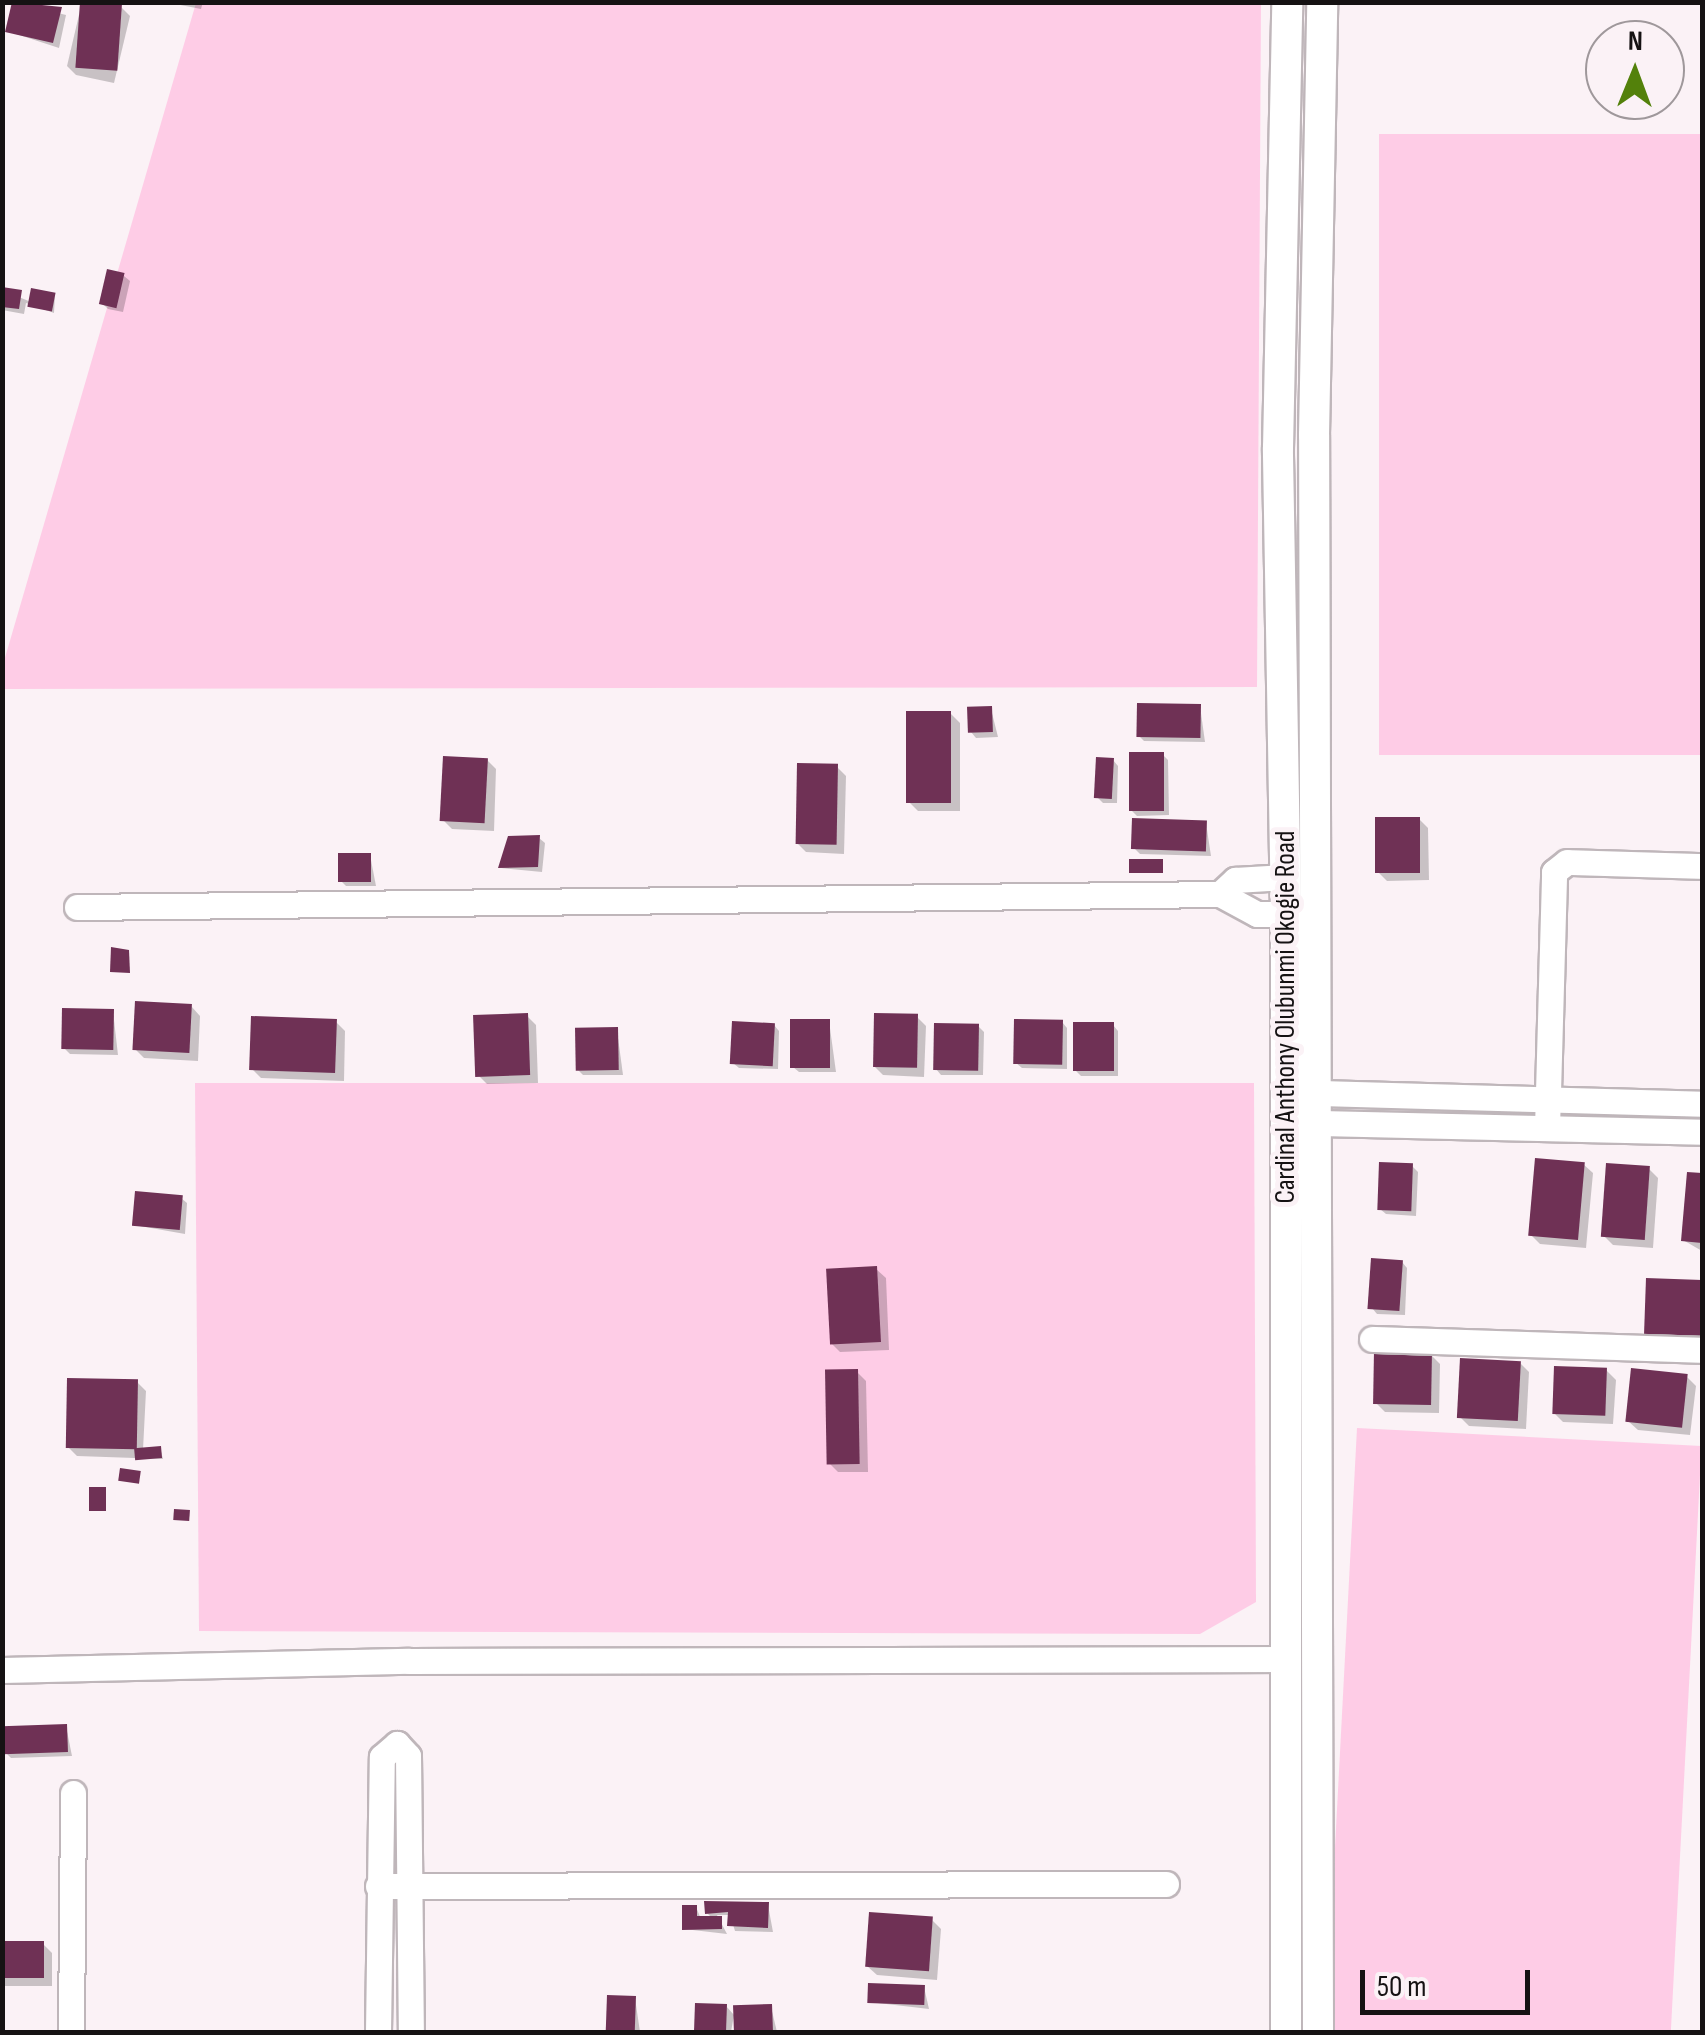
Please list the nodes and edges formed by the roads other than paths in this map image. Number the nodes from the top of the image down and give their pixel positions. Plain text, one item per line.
1 (1287, 2) edge
2 (1322, 2) edge
3 (1702, 866) edge
4 (1285, 877) junction
5 (1220, 894) junction
6 (77, 907) dead end
7 (1286, 914) junction
8 (1548, 1101) junction
9 (1702, 1104) edge
10 (1320, 1108) junction
11 (1547, 1128) junction
12 (1702, 1132) edge
13 (1372, 1338) dead end
14 (1702, 1350) edge
15 (1288, 1658) junction
16 (2, 1670) edge
17 (72, 1793) dead end
18 (1166, 1884) dead end
19 (378, 1886) junction
20 (408, 1886) junction
21 (1286, 2028) edge
22 (1318, 2028) edge
23 (71, 2032) edge
24 (378, 2032) edge
25 (411, 2032) edge

1 - 4 street, Cardinal Anthony Olubunmi Okogie Road
2 - 10 street, Cardinal Anthony Olubunmi Okogie Road
3 - 8 street
4 - 5 street
4 - 7 street, Cardinal Anthony Olubunmi Okogie Road
5 - 6 street
5 - 7 street
7 - 15 street, Cardinal Anthony Olubunmi Okogie Road
8 - 9 street
8 - 10 street
8 - 11 street
10 - 11 street
10 - 22 street, Cardinal Anthony Olubunmi Okogie Road
11 - 12 street
13 - 14 street
15 - 16 street
15 - 21 street, Cardinal Anthony Olubunmi Okogie Road
17 - 23 street
18 - 20 street
19 - 20 street
19 - 20 street
19 - 24 street
20 - 25 street
21 - 22 street

